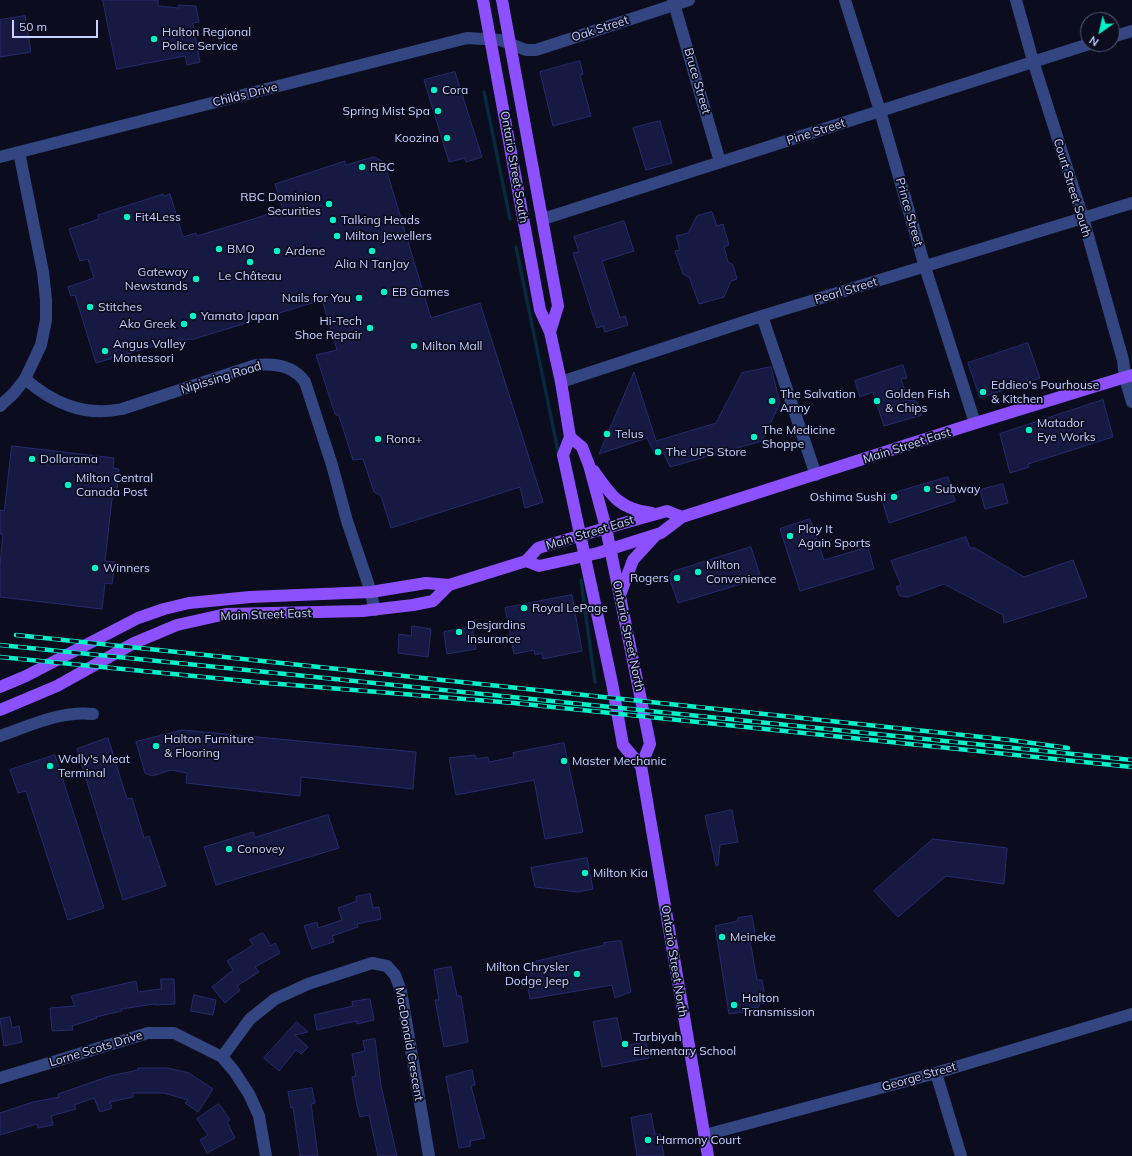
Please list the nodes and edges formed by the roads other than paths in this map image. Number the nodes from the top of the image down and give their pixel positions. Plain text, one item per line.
1 (483, 0) edge
2 (502, 0) edge
3 (688, 0) edge
4 (845, 0) edge
5 (1016, 0) edge
6 (674, 2) edge
7 (1132, 31) edge
8 (1120, 35) edge
9 (490, 39) junction
10 (511, 44) junction
11 (1080, 47) edge
12 (1033, 61) junction
13 (880, 112) junction
14 (19, 152) junction
15 (0, 157) edge
16 (720, 162) junction
17 (1132, 203) edge
18 (1082, 218) junction
19 (543, 219) junction
20 (925, 266) junction
21 (762, 316) junction
22 (550, 332) junction
23 (1129, 377) edge
24 (25, 378) junction
25 (561, 382) junction
26 (1132, 402) edge
27 (0, 406) edge
28 (975, 424) junction
29 (570, 437) junction
30 (589, 465) junction
31 (816, 475) junction
32 (657, 513) junction
33 (682, 517) junction
34 (606, 528) junction
35 (656, 535) junction
36 (580, 536) junction
37 (609, 549) junction
38 (584, 556) junction
39 (526, 561) junction
40 (449, 585) junction
41 (371, 592) junction
42 (620, 595) junction
43 (375, 610) junction
44 (0, 687) edge
45 (0, 710) edge
46 (93, 714) dead end
47 (0, 736) edge
48 (640, 766) junction
49 (1132, 1014) edge
50 (222, 1057) junction
51 (936, 1073) junction
52 (0, 1078) edge
53 (704, 1135) junction
54 (266, 1156) edge
55 (429, 1156) edge
56 (708, 1156) edge
57 (961, 1156) edge

1 - 9 main road, Ontario Street South
2 - 10 main road, Ontario Street South
3 - 6 street, Oak Street
4 - 13 street, Prince Street
5 - 12 street, Court Street South
6 - 10 street, Oak Street
6 - 16 street, Bruce Street
7 - 8 street
9 - 10 street, Oak Street
9 - 14 street, Childs Drive
9 - 22 main road, Ontario Street South
10 - 19 main road, Ontario Street South
11 - 12 street, Pine Street
12 - 13 street, Pine Street
12 - 18 street, Court Street South
13 - 16 street, Pine Street
13 - 20 street, Prince Street
14 - 15 street, Childs Drive
14 - 24 street
16 - 19 street, Pine Street
17 - 18 street, Pearl Street
18 - 20 street, Pearl Street
18 - 23 street, Court Street South
19 - 22 main road, Ontario Street South
20 - 21 street, Pearl Street
20 - 28 street, Prince Street
21 - 25 street, Pearl Street
21 - 31 street
22 - 25 main road, Ontario Street South
23 - 26 street, Court Street South
23 - 28 main road, Main Street East
24 - 27 street
24 - 41 street, Nipissing Road
25 - 29 main road, Ontario Street South
28 - 31 main road, Main Street East
29 - 30 main road
29 - 36 main road, Ontario Street South
30 - 32 main road
30 - 34 main road
31 - 33 main road, Main Street East
32 - 33 main road, Main Street East
32 - 34 main road, Main Street East
33 - 35 main road, Main Street East
34 - 36 main road, Main Street East
34 - 37 main road, Ontario Street North
35 - 37 main road, Main Street East
35 - 42 main road
36 - 38 main road, Ontario Street North
36 - 39 main road, Main Street East
37 - 38 main road, Main Street East
37 - 42 main road, Ontario Street North
38 - 39 main road, Main Street East
38 - 48 main road, Ontario Street North
39 - 40 main road, Main Street East
40 - 41 main road, Main Street East
40 - 43 main road, Main Street East
41 - 43 street, Nipissing Road
41 - 44 main road, Main Street East
42 - 48 main road, Ontario Street North
43 - 45 main road, Main Street East
46 - 47 street
48 - 53 main road, Ontario Street North
49 - 51 street, George Street
50 - 52 street, Lorne Scots Drive
50 - 54 street, Lorne Scots Drive
50 - 55 street, MacDonald Crescent
51 - 53 street, George Street
51 - 57 street
53 - 56 main road, Ontario Street North

